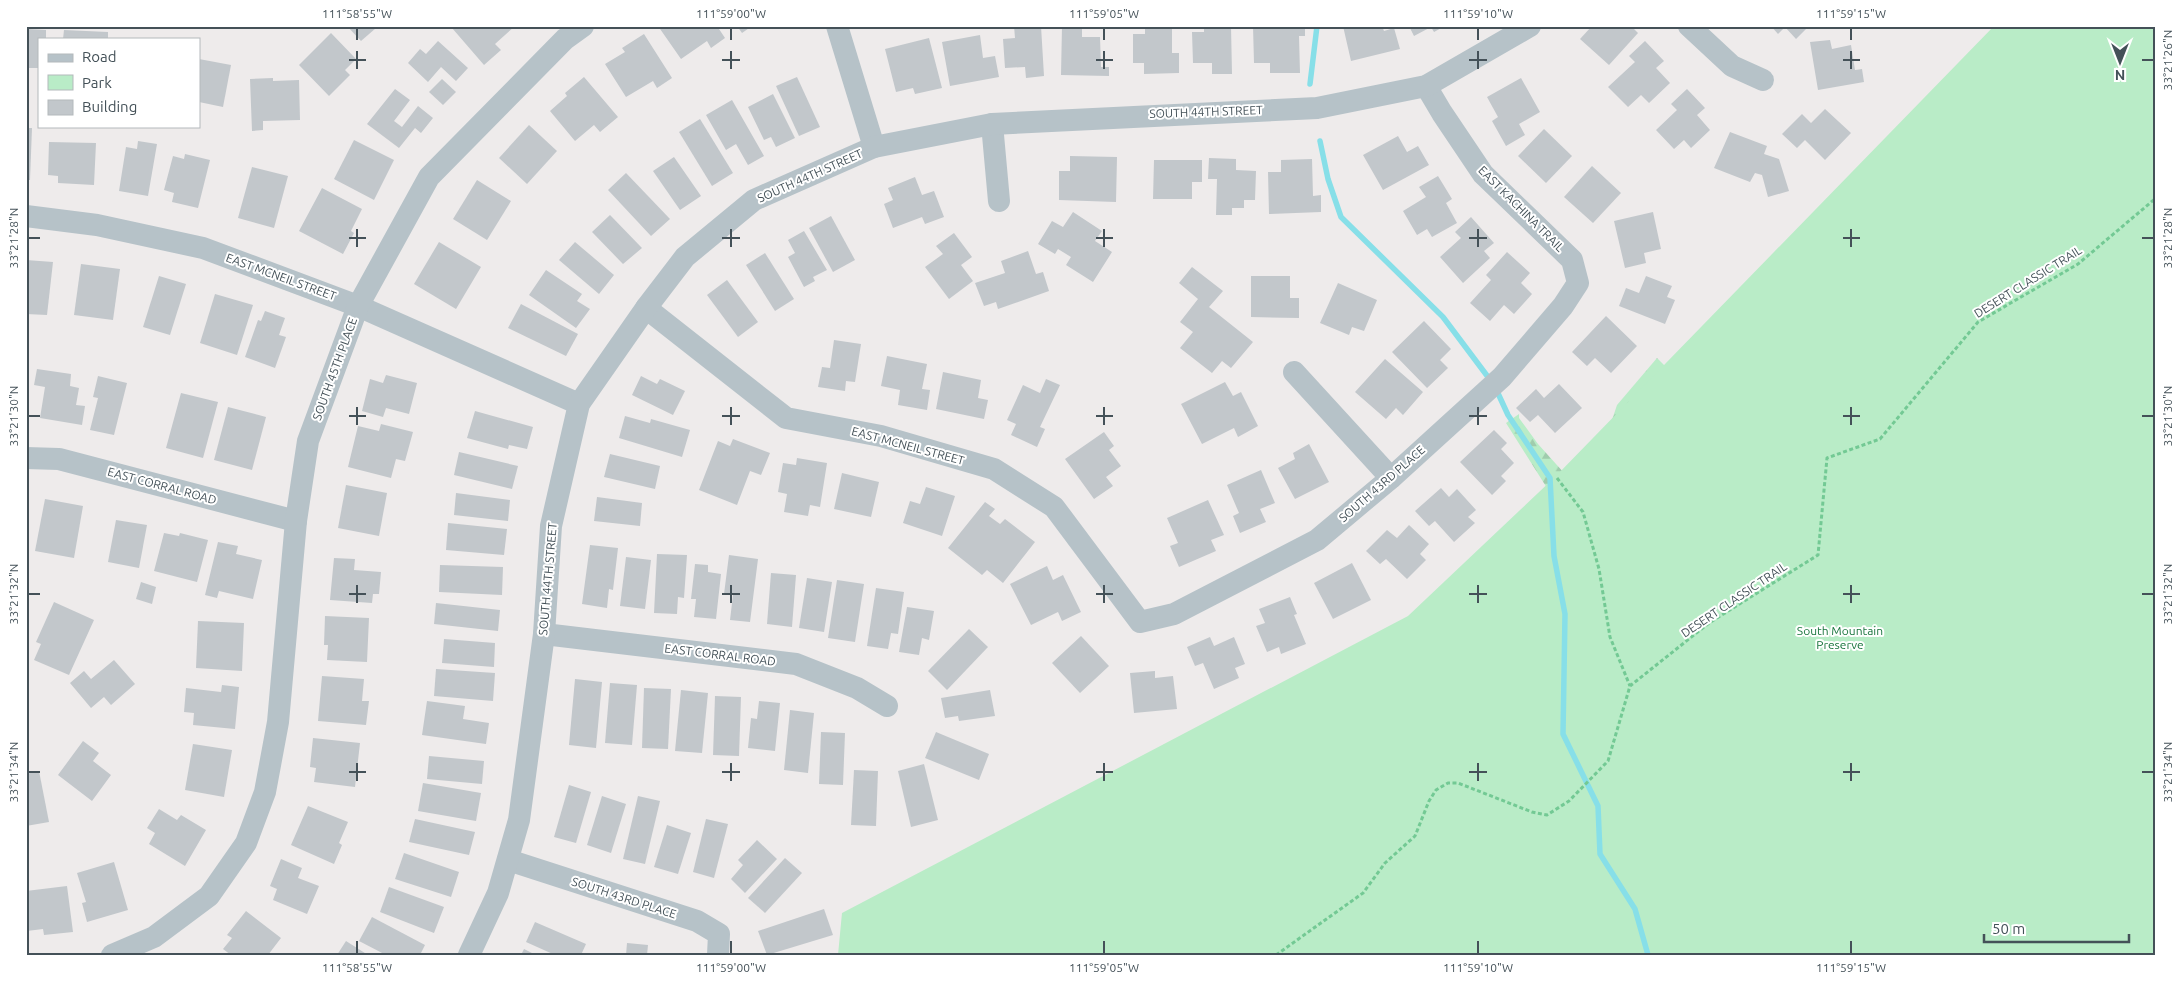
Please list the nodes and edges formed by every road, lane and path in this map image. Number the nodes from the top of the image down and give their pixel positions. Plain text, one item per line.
1 (583, 26) edge
2 (837, 26) edge
3 (1530, 26) edge
4 (1690, 26) edge
5 (1763, 80) dead end
6 (1426, 86) junction
7 (992, 124) junction
8 (874, 147) junction
9 (2156, 198) edge
10 (999, 201) dead end
11 (26, 216) edge
12 (1578, 283) joint
13 (358, 306) junction
14 (646, 308) junction
15 (1294, 372) dead end
16 (579, 404) junction
17 (26, 458) edge
18 (1391, 478) junction
19 (1557, 478) dead end
20 (296, 522) junction
21 (1140, 622) joint
22 (544, 634) junction
23 (1630, 686) junction
24 (887, 706) dead end
25 (508, 860) junction
26 (112, 955) edge
27 (469, 955) edge
28 (718, 955) edge
29 (1276, 955) edge

1 - 13 street, SOUTH 45TH PLACE
2 - 8 street
3 - 6 street, SOUTH 44TH STREET
4 - 5 street
6 - 7 street, SOUTH 44TH STREET
6 - 12 street, EAST KACHINA TRAIL
7 - 8 street, SOUTH 44TH STREET
7 - 10 street
8 - 14 street, SOUTH 44TH STREET
9 - 23 path, DESERT CLASSIC TRAIL
11 - 13 street, EAST MCNEIL STREET
12 - 18 street, SOUTH 43RD PLACE
13 - 16 street, EAST MCNEIL STREET
13 - 20 street, SOUTH 45TH PLACE
14 - 16 street, SOUTH 44TH STREET
14 - 21 street, EAST MCNEIL STREET
15 - 18 street
16 - 22 street, SOUTH 44TH STREET
17 - 20 street, EAST CORRAL ROAD
18 - 21 street, SOUTH 43RD PLACE
19 - 23 path
20 - 26 street, SOUTH 45TH PLACE
22 - 24 street, EAST CORRAL ROAD
22 - 25 street, SOUTH 44TH STREET
23 - 29 path
25 - 27 street, SOUTH 44TH STREET
25 - 28 street, SOUTH 43RD PLACE

